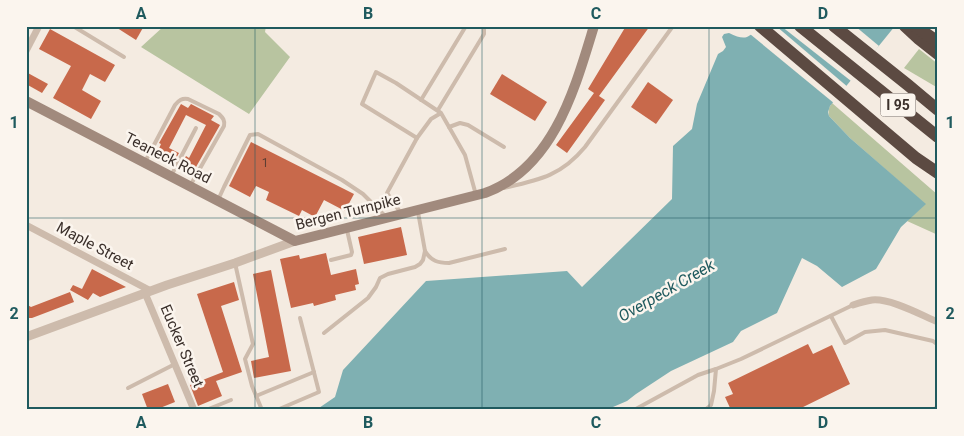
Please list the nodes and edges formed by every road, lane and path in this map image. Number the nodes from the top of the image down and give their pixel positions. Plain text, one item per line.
1 (39, 26) edge
2 (73, 26) edge
3 (466, 26) edge
4 (484, 26) edge
5 (594, 26) edge
6 (673, 26) edge
7 (760, 26) edge
8 (800, 26) edge
9 (834, 26) edge
10 (905, 26) edge
11 (914, 26) edge
12 (938, 42) edge
13 (26, 51) edge
14 (938, 54) edge
15 (124, 57) dead end
16 (908, 85) junction
17 (421, 100) junction
18 (26, 101) edge
19 (938, 104) edge
20 (938, 110) edge
21 (439, 111) junction
22 (449, 127) junction
23 (196, 128) dead end
24 (938, 137) edge
25 (417, 138) junction
26 (504, 147) dead end
27 (916, 158) junction
28 (145, 163) junction
29 (938, 173) edge
30 (171, 176) junction
31 (938, 181) edge
32 (190, 186) junction
33 (479, 194) junction
34 (218, 201) junction
35 (418, 210) junction
36 (401, 214) junction
37 (387, 218) junction
38 (26, 225) edge
39 (346, 228) junction
40 (295, 241) junction
41 (505, 249) dead end
42 (425, 251) junction
43 (331, 260) dead end
44 (235, 263) junction
45 (148, 292) junction
46 (853, 305) joint
47 (831, 316) junction
48 (300, 318) dead end
49 (938, 322) edge
50 (29, 333) edge
51 (324, 333) dead end
52 (938, 345) edge
53 (175, 364) junction
54 (716, 369) junction
55 (314, 372) junction
56 (128, 388) dead end
57 (256, 396) junction
58 (230, 400) dead end
59 (938, 407) edge
60 (194, 410) edge
61 (206, 410) edge
62 (262, 410) edge
63 (277, 410) edge
64 (634, 410) edge
65 (705, 410) edge
66 (932, 410) edge

1 - 13 street
2 - 15 lane
3 - 17 lane
4 - 21 lane
5 - 33 main road, Bergen Turnpike
6 - 33 lane
7 - 27 highway
8 - 24 highway, I 95
9 - 16 highway
10 - 14 highway
11 - 12 highway
16 - 19 highway
16 - 20 highway
17 - 21 lane
17 - 25 lane
18 - 28 main road, Teaneck Road
21 - 22 lane
21 - 25 lane
22 - 26 lane
22 - 33 lane
23 - 30 lane
25 - 36 lane
27 - 29 highway
27 - 31 highway
28 - 30 main road, Teaneck Road
28 - 32 lane
30 - 32 main road, Teaneck Road
32 - 34 main road, Teaneck Road
33 - 35 main road, Bergen Turnpike
34 - 37 lane
34 - 40 main road, Teaneck Road
35 - 36 main road, Bergen Turnpike
35 - 42 lane
36 - 37 main road, Bergen Turnpike
37 - 39 main road, Bergen Turnpike
38 - 45 street, Maple Street
39 - 40 main road, Bergen Turnpike
39 - 43 lane
40 - 44 street, Bergen Turnpike
41 - 42 lane
42 - 51 lane
44 - 45 street, Bergen Turnpike
44 - 57 lane
45 - 50 street, Bergen Turnpike
45 - 53 street, Eucker Street
46 - 47 lane
46 - 49 street
47 - 52 lane
47 - 54 lane
48 - 55 lane
53 - 56 lane
53 - 60 street, Eucker Street
54 - 64 lane
54 - 65 lane
55 - 57 lane
55 - 63 lane
57 - 62 lane
58 - 61 lane
59 - 66 lane

